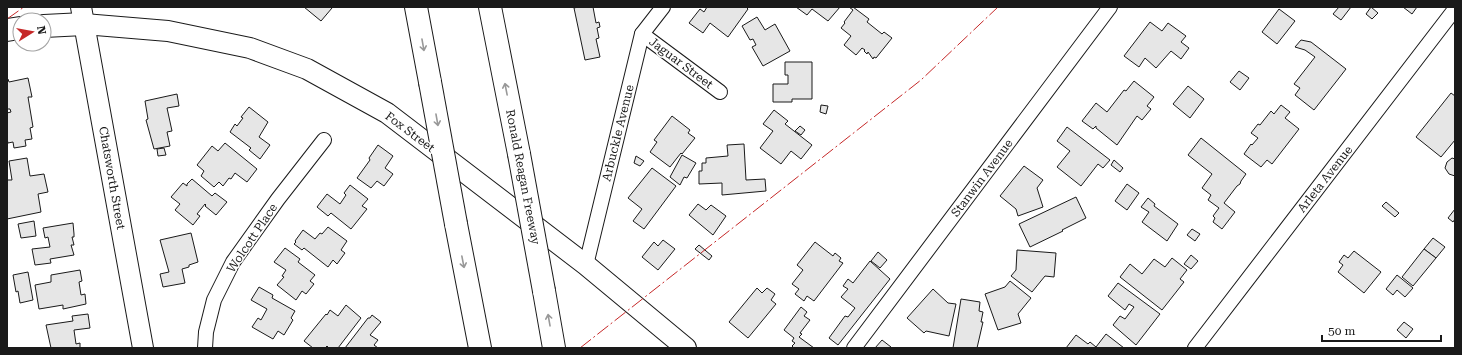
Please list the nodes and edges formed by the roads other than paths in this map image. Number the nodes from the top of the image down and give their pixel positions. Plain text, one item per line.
1 (416, 7) edge
2 (490, 7) edge
3 (663, 7) edge
4 (1110, 7) edge
5 (1455, 9) edge
6 (83, 15) edge
7 (52, 24) edge
8 (642, 34) junction
9 (720, 92) dead end
10 (324, 140) dead end
11 (586, 265) junction
12 (143, 348) edge
13 (205, 348) edge
14 (480, 348) edge
15 (554, 348) edge
16 (686, 348) edge
17 (854, 348) edge
18 (1195, 348) edge

1 -> 14 main road, bridge
15 -> 2 main road, Ronald Reagan Freeway, bridge
3 - 8 street, Arbuckle Avenue
4 - 17 street, Stanwin Avenue
5 - 18 street, Arleta Avenue
6 - 7 main road
6 - 11 main road, Fox Street
6 - 12 main road, Chatsworth Street
8 - 9 street, Jaguar Street
8 - 11 street, Arbuckle Avenue
10 - 13 street, Wolcott Place
11 - 16 main road, Fox Street

